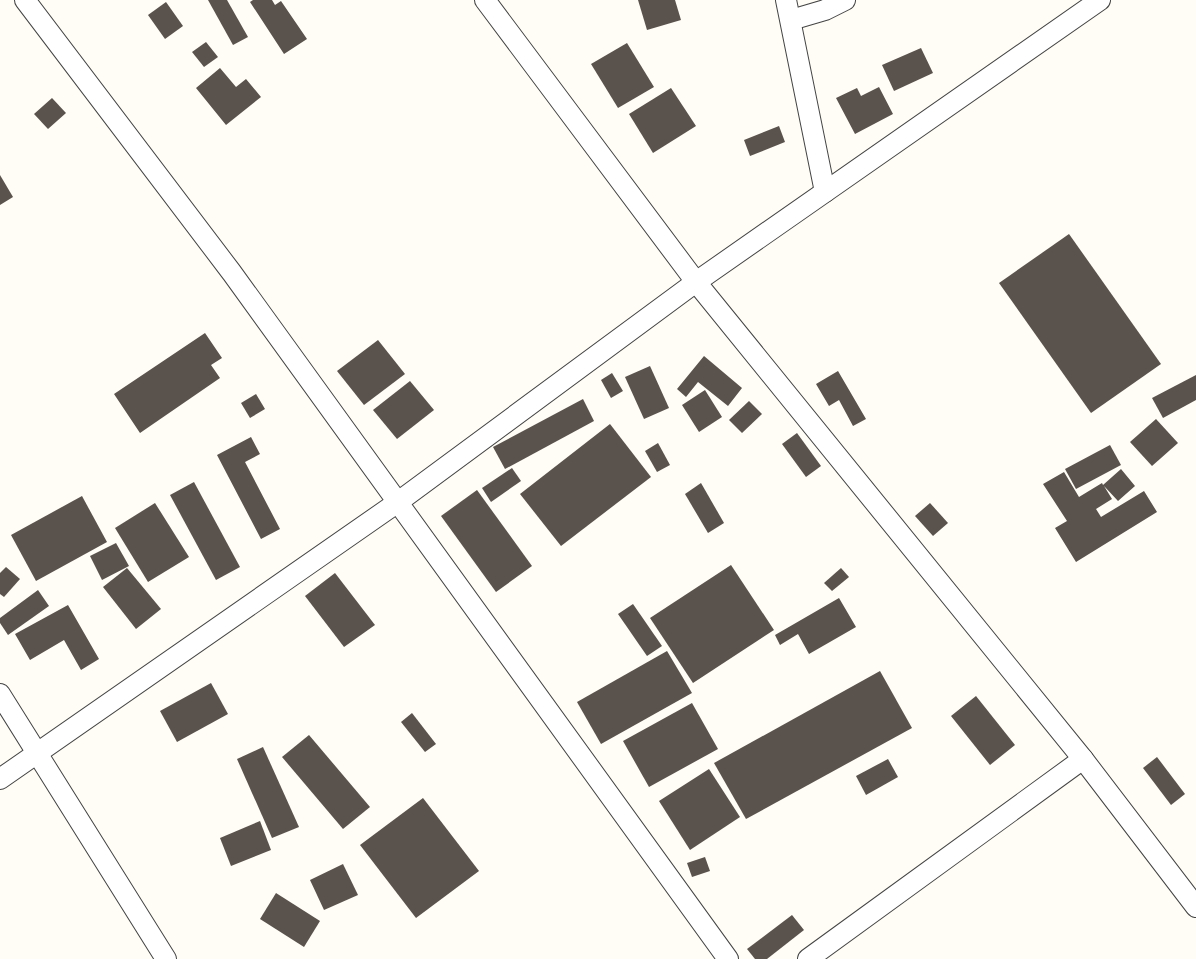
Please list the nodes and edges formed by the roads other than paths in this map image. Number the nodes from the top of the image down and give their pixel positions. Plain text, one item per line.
1 (25, 0) edge
2 (484, 0) edge
3 (786, 0) edge
4 (845, 0) edge
5 (1100, 0) edge
6 (791, 20) junction
7 (825, 192) junction
8 (696, 282) junction
9 (398, 502) junction
10 (0, 694) edge
11 (37, 752) junction
12 (1083, 759) junction
13 (0, 779) edge
14 (1196, 907) edge
15 (166, 959) edge
16 (728, 959) edge
17 (808, 959) edge

1 - 9 street
2 - 8 street
3 - 6 street
4 - 6 street
5 - 7 street
6 - 7 street
7 - 8 street
8 - 9 street
8 - 12 street
9 - 11 street
9 - 16 street
10 - 11 street
11 - 13 street
11 - 15 street
12 - 14 street
12 - 17 street

